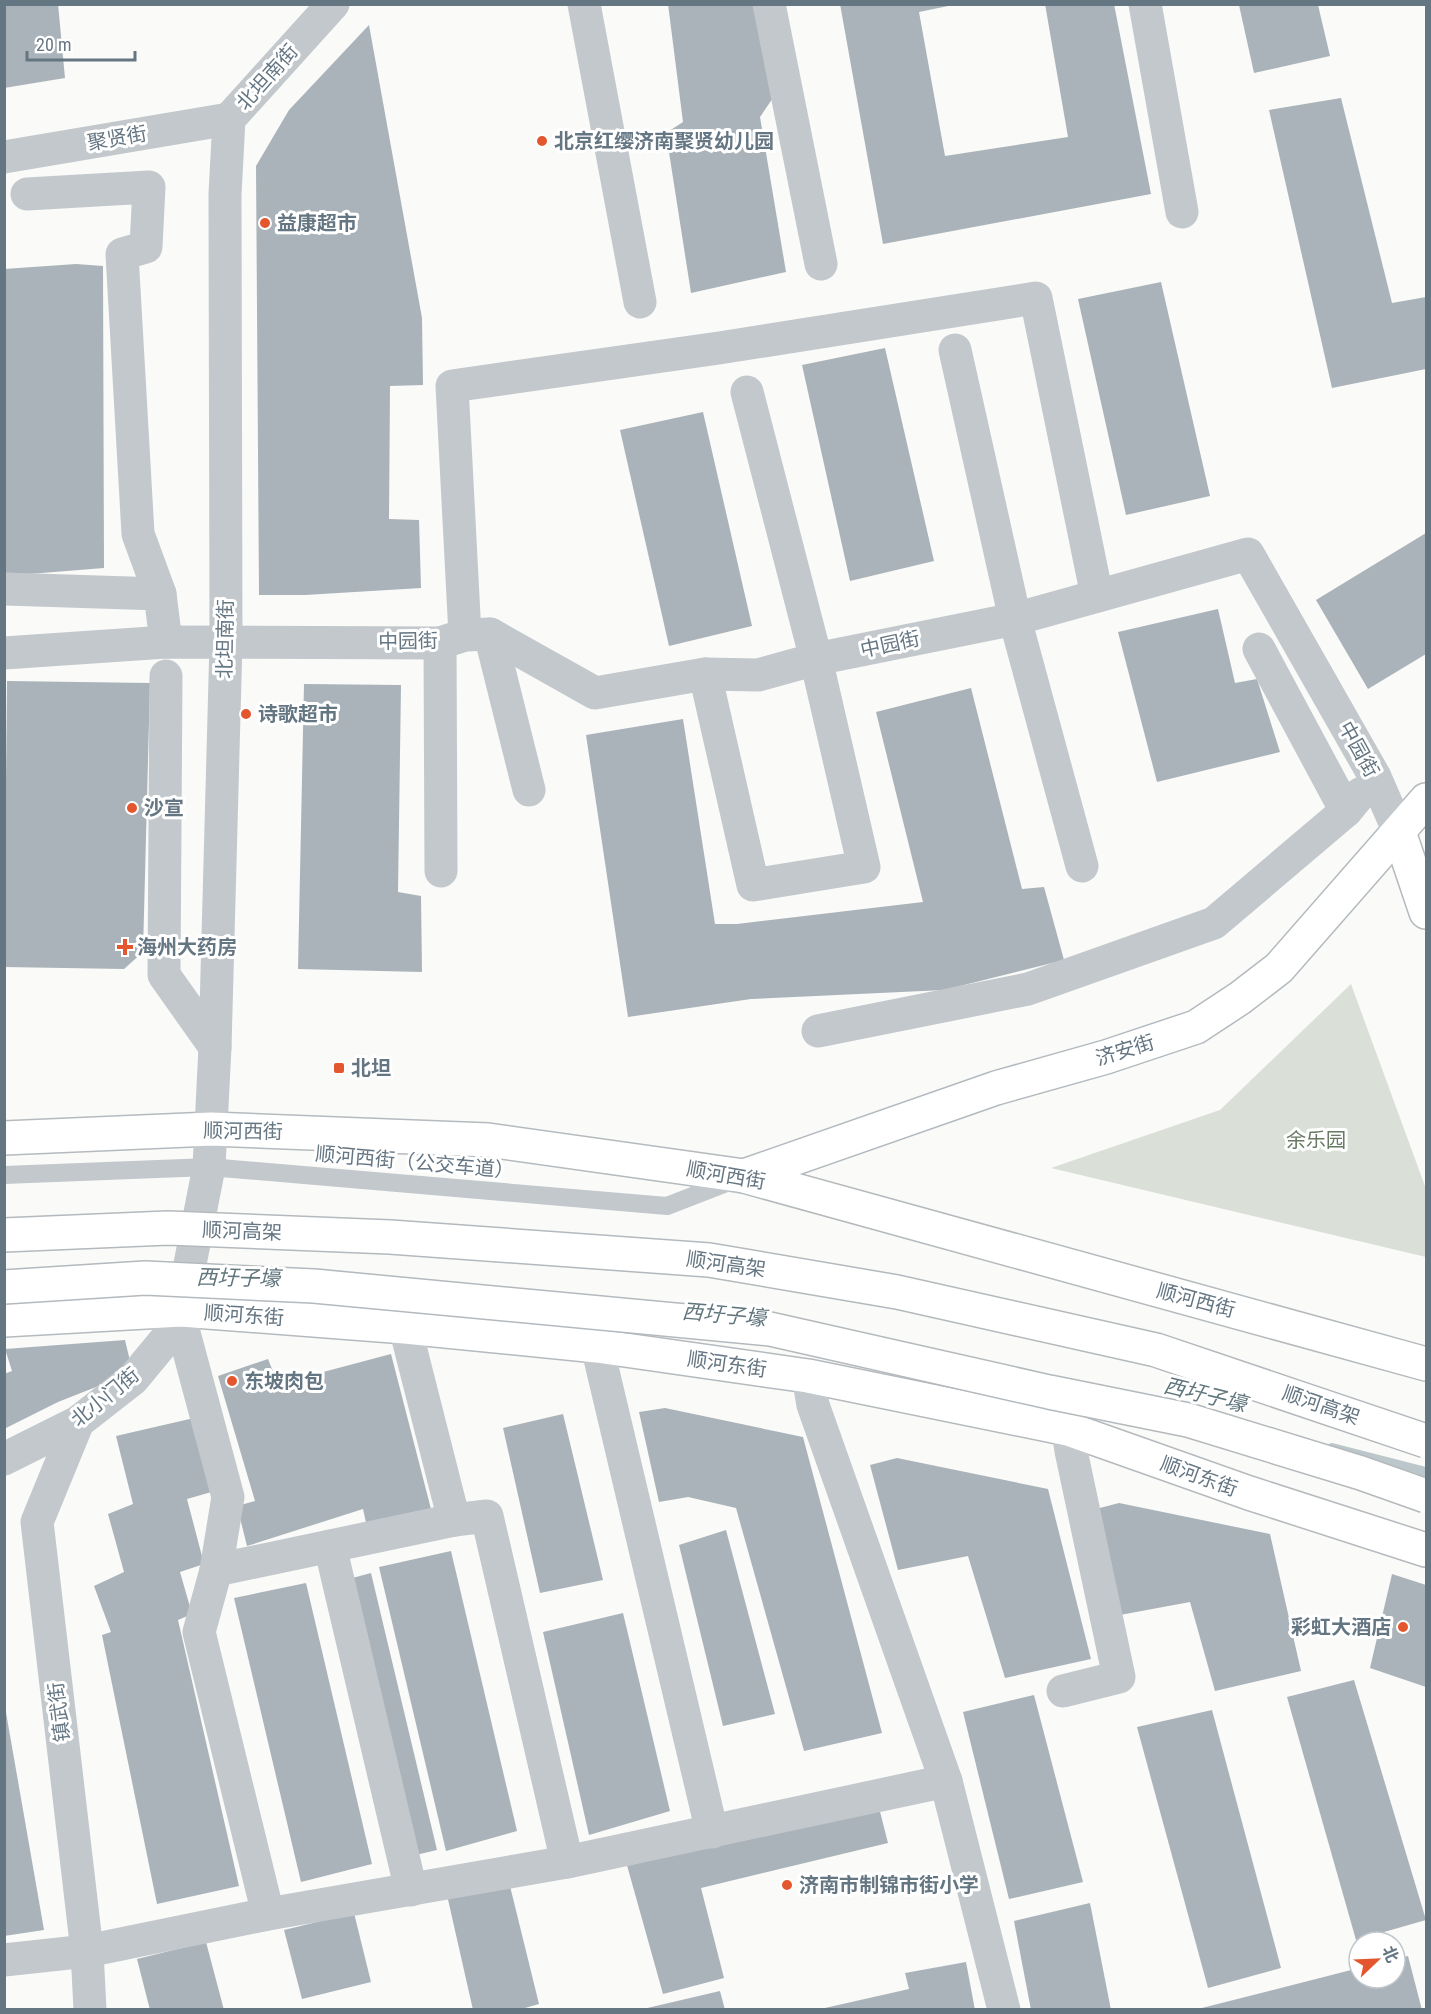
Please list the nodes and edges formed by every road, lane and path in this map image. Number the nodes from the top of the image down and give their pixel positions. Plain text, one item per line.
1 (333, 4) edge
2 (584, 4) edge
3 (769, 4) edge
4 (1145, 4) edge
5 (229, 119) junction
6 (4, 157) edge
7 (27, 194) dead end
8 (1182, 212) dead end
9 (821, 264) dead end
10 (640, 302) dead end
11 (955, 350) dead end
12 (747, 392) dead end
13 (4, 589) edge
14 (160, 594) junction
15 (1097, 596) junction
16 (1015, 619) junction
17 (465, 637) junction
18 (166, 642) junction
19 (226, 642) junction
20 (1259, 649) dead end
21 (4, 653) edge
22 (816, 659) junction
23 (705, 674) junction
24 (166, 676) dead end
25 (1375, 777) junction
26 (529, 790) dead end
27 (1426, 800) edge
28 (1346, 811) junction
29 (1399, 832) junction
30 (1082, 866) dead end
31 (441, 871) dead end
32 (1426, 912) edge
33 (818, 1030) dead end
34 (215, 1047) junction
35 (211, 1130) junction
36 (4, 1138) edge
37 (209, 1167) junction
38 (4, 1175) edge
39 (744, 1176) junction
40 (4, 1235) edge
41 (4, 1287) edge
42 (181, 1310) junction
43 (4, 1320) edge
44 (405, 1327) junction
45 (597, 1346) junction
46 (1426, 1364) edge
47 (808, 1376) junction
48 (78, 1422) junction
49 (1068, 1429) junction
50 (1426, 1441) edge
51 (4, 1459) edge
52 (1426, 1496) edge
53 (453, 1520) junction
54 (330, 1546) junction
55 (1426, 1550) edge
56 (216, 1570) junction
57 (1063, 1691) dead end
58 (946, 1781) junction
59 (712, 1832) junction
60 (567, 1862) junction
61 (411, 1890) junction
62 (268, 1914) junction
63 (87, 1951) junction
64 (4, 1960) edge
65 (90, 2010) edge
66 (1004, 2010) edge

1 - 5 street, 北坦南街
2 - 10 street
3 - 9 street
4 - 8 street
5 - 6 street, 聚贤街
5 - 19 street, 北坦南街
7 - 14 street
11 - 16 street
12 - 22 street
13 - 14 street
14 - 18 street
15 - 16 street, 中园街
15 - 17 street
15 - 25 street, 中园街
16 - 22 street, 中园街
16 - 30 street
17 - 19 street, 中园街
17 - 23 street, 中园街
17 - 26 street
17 - 31 street
18 - 19 street, 中园街
18 - 21 street, 中园街
19 - 34 street, 北坦南街
20 - 28 street
22 - 23 street, 中园街
22 - 23 street
24 - 34 street
25 - 28 street
25 - 29 street, 中园街
27 - 29 main road, 济安街
28 - 33 street
29 - 32 main road
29 - 39 main road, 济安街
34 - 35 street, 北坦南街
35 - 36 main road, 顺河西街
35 - 37 street, 北坦南街
35 - 39 main road, 顺河西街
37 - 38 lane, 顺河西街（公交车道）
37 - 39 lane, 顺河西街（公交车道）
37 - 42 street, 北坦南街, bridge
39 - 46 main road, 顺河西街
40 - 50 main road, 顺河高架, bridge
41 - 52 main road, bridge
42 - 43 main road, 顺河东街
42 - 44 main road, 顺河东街
42 - 48 street, 北小门街
42 - 56 street
44 - 45 main road, 顺河东街
44 - 53 street
45 - 47 main road, 顺河东街
45 - 59 street
47 - 49 main road, 顺河东街
47 - 58 street
48 - 51 street, 北小门街
48 - 63 street, 镇武街
49 - 55 main road, 顺河东街
49 - 57 street
53 - 54 street
53 - 60 street
54 - 56 street
54 - 61 street
56 - 62 street
58 - 59 street
58 - 66 street
59 - 60 street
60 - 61 street
61 - 62 street
62 - 63 street
63 - 64 street
63 - 65 street, 镇武街

